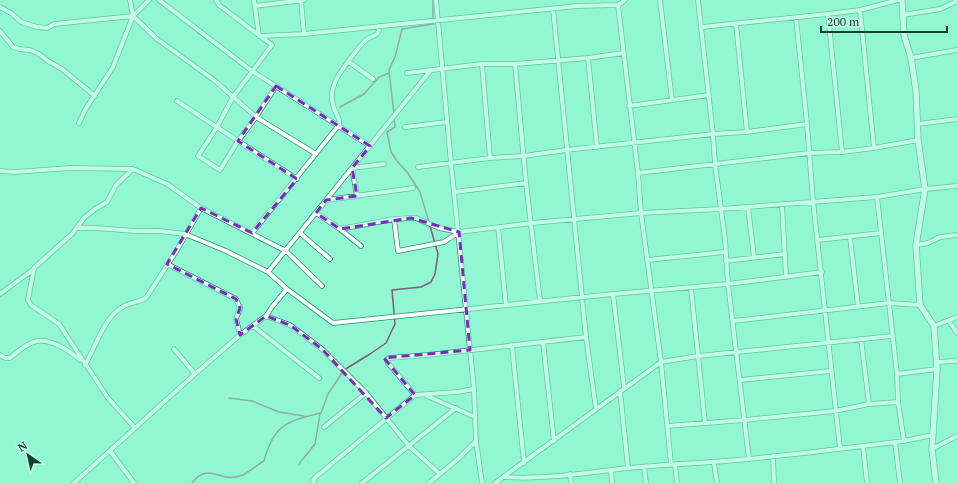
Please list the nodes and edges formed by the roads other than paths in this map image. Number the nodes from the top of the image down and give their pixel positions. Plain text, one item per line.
1 (130, 0) edge
2 (149, 0) edge
3 (159, 0) edge
4 (216, 0) edge
5 (254, 0) edge
6 (300, 0) edge
7 (304, 0) edge
8 (436, 0) edge
9 (576, 0) edge
10 (625, 0) edge
11 (660, 0) edge
12 (698, 0) edge
13 (898, 0) edge
14 (902, 0) edge
15 (957, 1) edge
16 (618, 5) junction
17 (255, 6) junction
18 (577, 6) junction
19 (0, 7) edge
20 (553, 9) junction
21 (860, 10) junction
22 (828, 14) junction
23 (903, 15) junction
24 (133, 16) junction
25 (796, 18) junction
26 (439, 20) junction
27 (736, 24) junction
28 (379, 26) junction
29 (702, 27) junction
30 (0, 31) edge
31 (304, 34) junction
32 (259, 36) junction
33 (957, 51) edge
34 (623, 53) junction
35 (588, 58) junction
36 (911, 58) junction
37 (557, 60) junction
38 (349, 62) junction
39 (482, 64) junction
40 (515, 64) junction
41 (443, 68) junction
42 (431, 70) junction
43 (252, 71) junction
44 (407, 73) dead end
45 (373, 79) dead end
46 (276, 86) junction
47 (709, 95) junction
48 (95, 96) junction
49 (234, 97) junction
50 (672, 100) junction
51 (177, 101) dead end
52 (629, 106) junction
53 (256, 117) junction
54 (957, 119) edge
55 (447, 122) junction
56 (79, 123) dead end
57 (807, 124) junction
58 (918, 124) junction
59 (339, 125) junction
60 (217, 127) junction
61 (405, 127) dead end
62 (747, 132) junction
63 (713, 134) junction
64 (918, 140) junction
65 (238, 141) junction
66 (634, 143) junction
67 (370, 146) junction
68 (597, 147) junction
69 (874, 148) junction
70 (566, 150) junction
71 (842, 152) junction
72 (316, 154) junction
73 (809, 154) junction
74 (524, 156) junction
75 (490, 158) junction
76 (451, 163) junction
77 (384, 164) dead end
78 (715, 164) junction
79 (418, 167) dead end
80 (352, 168) junction
81 (133, 169) junction
82 (0, 171) edge
83 (638, 173) junction
84 (297, 179) junction
85 (526, 183) junction
86 (957, 186) edge
87 (413, 188) dead end
88 (924, 189) junction
89 (454, 192) junction
90 (357, 196) junction
91 (877, 197) junction
92 (326, 200) junction
93 (813, 201) junction
94 (782, 204) junction
95 (748, 207) junction
96 (201, 208) junction
97 (720, 209) junction
98 (316, 213) junction
99 (641, 213) junction
100 (394, 219) junction
101 (573, 219) junction
102 (532, 223) junction
103 (498, 227) junction
104 (76, 228) junction
105 (340, 229) junction
106 (459, 232) junction
107 (300, 233) junction
108 (185, 234) junction
109 (252, 234) junction
110 (881, 234) junction
111 (957, 235) edge
112 (850, 237) junction
113 (818, 240) junction
114 (916, 245) junction
115 (361, 246) dead end
116 (286, 251) junction
117 (725, 252) junction
118 (784, 254) junction
119 (754, 257) junction
120 (330, 259) dead end
121 (647, 260) junction
122 (726, 261) junction
123 (167, 264) junction
124 (34, 268) junction
125 (268, 272) junction
126 (822, 272) junction
127 (786, 277) junction
128 (728, 284) junction
129 (322, 286) dead end
130 (691, 288) junction
131 (287, 289) junction
132 (651, 291) junction
133 (0, 294) edge
134 (613, 294) junction
135 (582, 297) junction
136 (540, 301) junction
137 (889, 302) junction
138 (506, 305) junction
139 (920, 305) junction
140 (858, 306) junction
141 (466, 309) junction
142 (825, 310) junction
143 (266, 316) junction
144 (957, 317) edge
145 (733, 321) junction
146 (949, 321) junction
147 (253, 326) junction
148 (934, 326) junction
149 (957, 333) edge
150 (240, 336) junction
151 (892, 336) junction
152 (586, 337) junction
153 (861, 339) junction
154 (543, 342) junction
155 (828, 343) junction
156 (512, 346) junction
157 (174, 349) dead end
158 (470, 350) junction
159 (736, 352) junction
160 (0, 355) edge
161 (698, 356) junction
162 (957, 361) edge
163 (660, 362) junction
164 (936, 362) junction
165 (86, 365) junction
166 (937, 369) junction
167 (831, 371) junction
168 (195, 374) junction
169 (897, 374) junction
170 (319, 378) dead end
171 (740, 380) junction
172 (624, 387) junction
173 (474, 389) junction
174 (620, 391) junction
175 (366, 393) junction
176 (416, 395) junction
177 (424, 395) junction
178 (898, 402) junction
179 (869, 404) junction
180 (456, 408) junction
181 (596, 409) junction
182 (835, 411) junction
183 (475, 417) junction
184 (386, 418) junction
185 (745, 420) junction
186 (705, 423) junction
187 (667, 426) junction
188 (324, 427) dead end
189 (135, 428) junction
190 (932, 435) junction
191 (957, 436) edge
192 (554, 441) junction
193 (904, 441) junction
194 (476, 442) junction
195 (895, 442) junction
196 (408, 446) junction
197 (863, 446) junction
198 (840, 448) junction
199 (932, 449) junction
200 (110, 451) junction
201 (773, 456) junction
202 (749, 458) junction
203 (714, 462) junction
204 (524, 463) junction
205 (673, 465) junction
206 (644, 466) junction
207 (628, 468) junction
208 (611, 470) junction
209 (440, 474) junction
210 (570, 474) junction
211 (503, 477) junction
212 (74, 483) edge
213 (134, 483) edge
214 (314, 483) edge
215 (362, 483) edge
216 (429, 483) edge
217 (482, 483) edge
218 (495, 483) edge
219 (571, 483) edge
220 (612, 483) edge
221 (646, 483) edge
222 (676, 483) edge
223 (717, 483) edge
224 (774, 483) edge
225 (867, 483) edge
226 (900, 483) edge
227 (936, 483) edge

1 - 24 street
2 - 24 street
3 - 43 street
4 - 32 street
5 - 17 street
6 - 7 street
6 - 17 street
6 - 31 street
8 - 26 street
9 - 18 street
10 - 16 street
11 - 50 street
12 - 29 street
13 - 21 street
14 - 23 street
15 - 23 street
16 - 18 street
16 - 34 street
17 - 32 street
18 - 20 street
19 - 24 street
20 - 26 street
20 - 37 street
21 - 22 street
21 - 69 street
22 - 25 street
22 - 71 street
23 - 36 street
24 - 48 street
24 - 49 street
25 - 27 street
25 - 57 street
26 - 28 street
26 - 41 street
27 - 29 street
27 - 62 street
28 - 31 street
28 - 38 street
29 - 47 street
30 - 48 street
31 - 32 street
32 - 43 street
33 - 36 street
34 - 35 street
34 - 52 street
35 - 37 street
35 - 68 street
36 - 58 street
37 - 40 street
37 - 70 street
38 - 45 street
38 - 59 street
39 - 40 street
39 - 41 street
39 - 75 street
40 - 74 street
41 - 42 street
41 - 55 street
42 - 44 street
42 - 67 street
43 - 46 street
43 - 49 street
46 - 53 street
46 - 59 street
47 - 50 street
47 - 63 street
48 - 56 street
49 - 53 street
49 - 60 street
50 - 52 street
51 - 60 street
52 - 66 street
53 - 65 street
53 - 72 street
54 - 58 street
55 - 61 street
55 - 76 street
57 - 62 street
57 - 73 street
58 - 64 street
59 - 67 street
59 - 72 street
60 - 65 street
60 - 65 street
62 - 63 street
63 - 66 street
63 - 78 street
64 - 69 street
64 - 88 street
65 - 84 street
66 - 68 street
66 - 83 street
67 - 80 street
68 - 70 street
69 - 71 street
70 - 74 street
70 - 101 street
71 - 73 street
72 - 84 street
73 - 78 street
73 - 93 street
74 - 75 street
74 - 85 street
75 - 76 street
76 - 79 street
76 - 89 street
77 - 80 street
78 - 83 street
78 - 97 street
80 - 90 street
80 - 92 street
81 - 82 street
81 - 96 street
81 - 104 street
83 - 99 street
84 - 109 street
85 - 89 street
85 - 102 street
86 - 88 street
87 - 90 street
88 - 91 street
88 - 114 street
89 - 106 street
90 - 92 street
91 - 93 street
91 - 110 street
92 - 98 street
93 - 94 street
93 - 113 street
94 - 95 street
94 - 118 street
95 - 97 street
95 - 119 street
96 - 108 street
96 - 109 street
97 - 99 street
97 - 117 street
98 - 105 street
98 - 107 street
99 - 101 street
99 - 121 street
100 - 105 street
100 - 106 street
100 - 106 street
101 - 102 street
101 - 135 street
102 - 103 street
102 - 136 street
103 - 106 street
103 - 138 street
104 - 108 street
104 - 124 street
105 - 115 street
106 - 141 street
107 - 116 street
107 - 120 street
108 - 123 street
108 - 125 street
109 - 116 street
110 - 112 street
110 - 137 street
111 - 114 street
112 - 113 street
112 - 140 street
113 - 126 street
114 - 139 street
116 - 125 street
116 - 129 street
117 - 121 street
117 - 122 street
118 - 119 street
118 - 127 street
119 - 122 street
121 - 132 street
122 - 128 street
123 - 150 street
123 - 165 street
124 - 133 street
124 - 165 street
125 - 131 street
126 - 127 street
126 - 142 street
127 - 128 street
128 - 130 street
128 - 145 street
130 - 132 street
130 - 161 street
131 - 141 street
131 - 143 street
132 - 134 street
132 - 163 street
134 - 135 street
134 - 172 street
135 - 136 street
135 - 152 street
136 - 138 street
137 - 139 street
137 - 140 street
137 - 151 street
138 - 141 street
139 - 148 street
140 - 142 street
141 - 158 street
142 - 145 street
142 - 155 street
143 - 147 street
143 - 175 street
144 - 146 street
145 - 159 street
146 - 148 street
146 - 149 street
147 - 150 street
147 - 170 street
148 - 164 street
150 - 168 street
151 - 153 street
151 - 169 street
152 - 154 street
152 - 181 street
153 - 155 street
153 - 179 street
154 - 156 street
154 - 192 street
155 - 159 street
155 - 167 street
156 - 158 street
156 - 204 street
157 - 168 street
158 - 173 street
158 - 176 street
159 - 161 street
159 - 171 street
160 - 165 street
161 - 163 street
161 - 186 street
162 - 164 street
163 - 172 street
163 - 187 street
164 - 166 street
165 - 189 street
166 - 169 street
166 - 190 street
167 - 171 street
167 - 182 street
168 - 189 street
169 - 178 street
171 - 185 street
172 - 174 street
173 - 177 street
173 - 183 street
174 - 181 street
174 - 207 street
175 - 184 street
175 - 188 street
176 - 177 street
176 - 184 street
177 - 180 street
178 - 179 street
178 - 193 street
179 - 182 street
180 - 183 street
180 - 196 street
181 - 192 street
182 - 185 street
182 - 198 street
183 - 194 street
184 - 196 street
184 - 214 street
185 - 186 street
185 - 202 street
186 - 187 street
187 - 205 street
189 - 200 street
190 - 193 street
190 - 199 street
191 - 199 street
192 - 204 street
193 - 195 street
194 - 209 street
194 - 217 street
195 - 197 street
195 - 226 street
196 - 209 street
196 - 215 street
197 - 198 street
197 - 225 street
198 - 201 street
199 - 227 street
200 - 212 street
200 - 213 street
201 - 202 street
201 - 224 street
202 - 203 street
203 - 205 street
203 - 223 street
204 - 211 street
205 - 206 street
205 - 222 street
206 - 207 street
206 - 221 street
207 - 208 street
208 - 210 street
208 - 220 street
209 - 216 street
210 - 211 street
210 - 219 street
211 - 218 street

